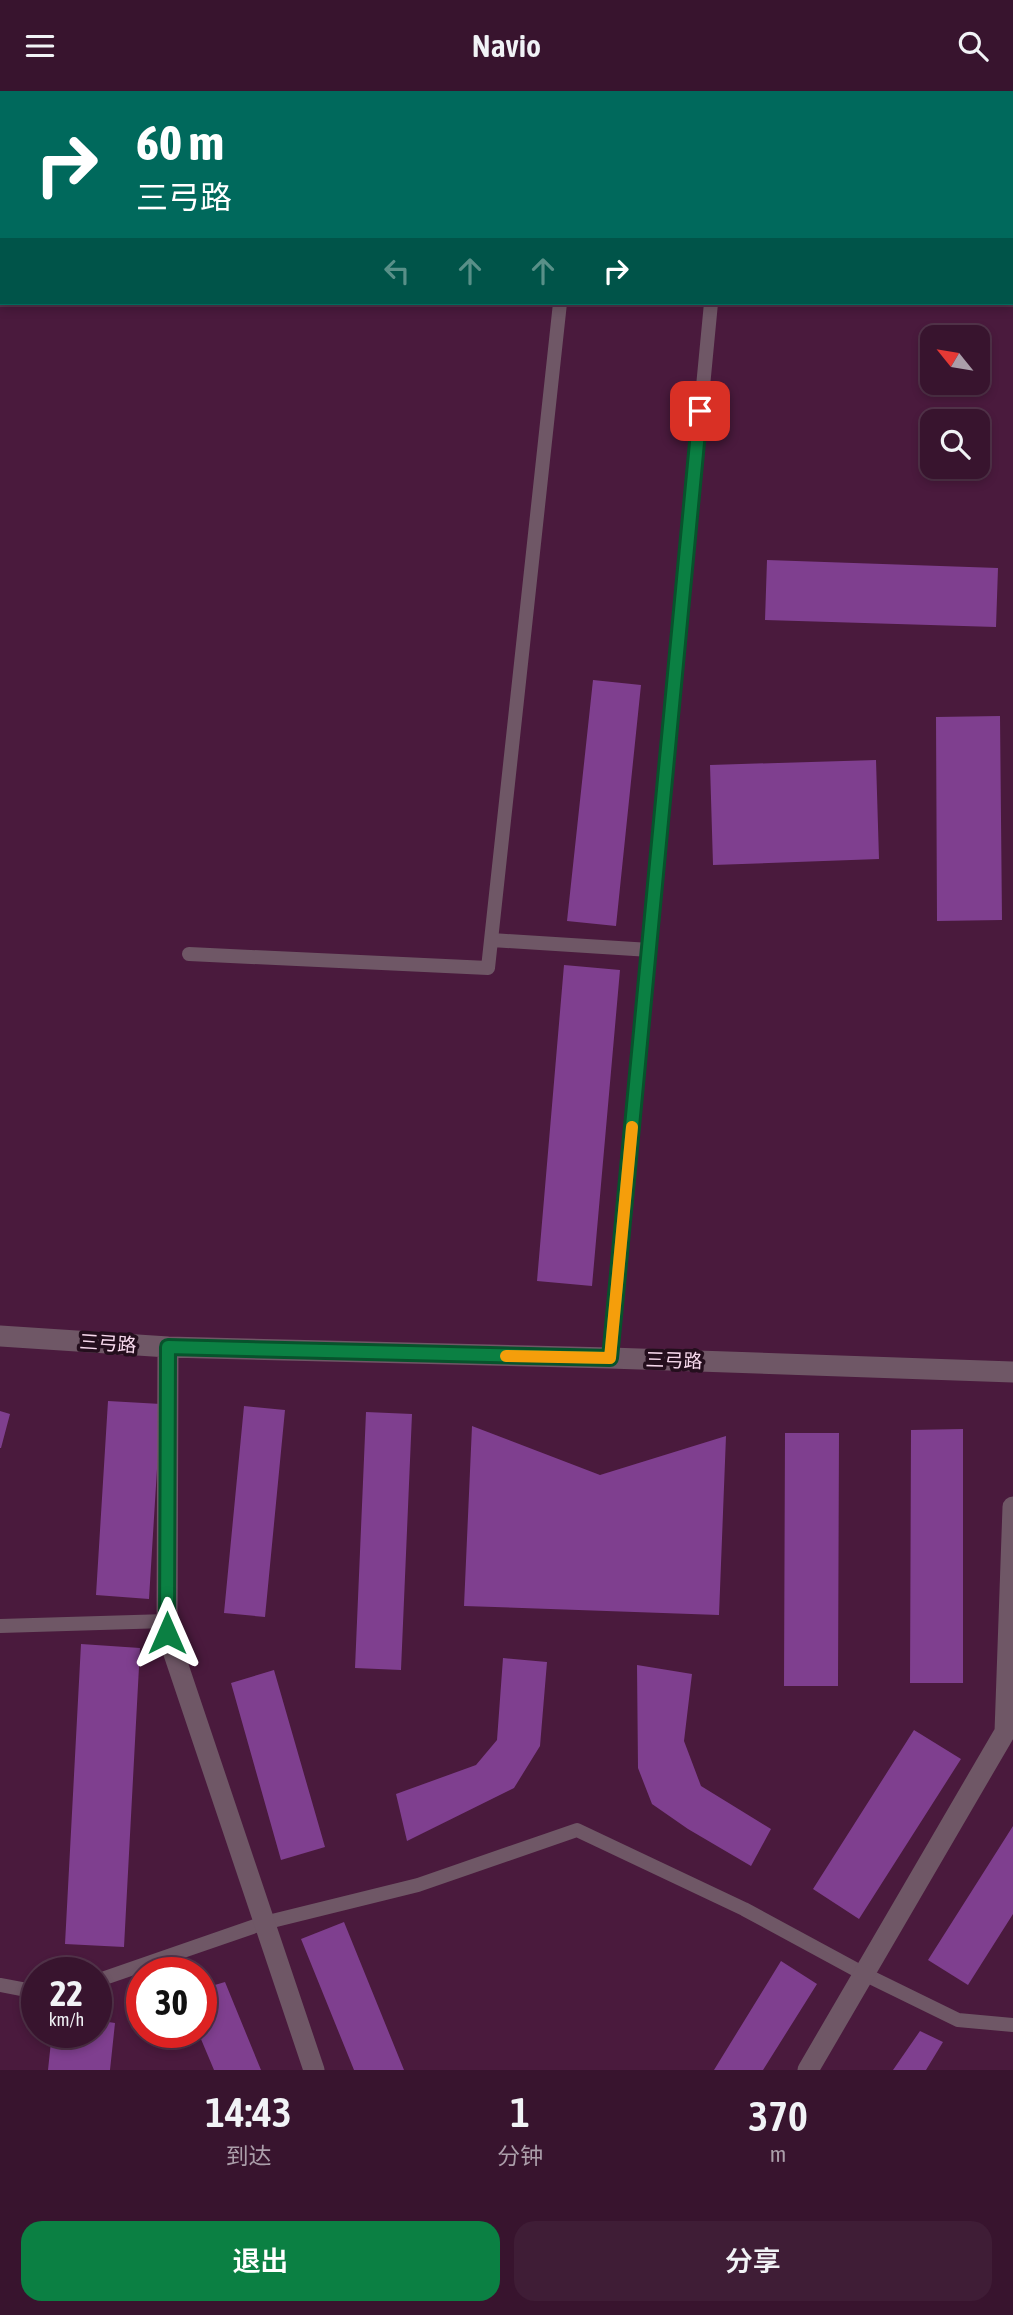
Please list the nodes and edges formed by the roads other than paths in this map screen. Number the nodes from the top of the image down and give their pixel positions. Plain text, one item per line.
1 (560, 305) edge
2 (710, 305) edge
3 (492, 940) junction
4 (650, 950) junction
5 (189, 954) dead end
6 (0, 1336) edge
7 (168, 1347) junction
8 (610, 1358) junction
9 (1013, 1372) edge
10 (1013, 1507) edge
11 (167, 1621) junction
12 (0, 1626) edge
13 (264, 1923) junction
14 (864, 1974) junction
15 (112, 1975) edge
16 (0, 1985) edge
17 (21, 1989) edge
18 (1013, 2025) edge
19 (314, 2070) edge
20 (808, 2070) edge

1 - 3 lane
2 - 4 lane
3 - 4 lane
3 - 5 lane
4 - 8 lane
6 - 7 street, 三弓路
7 - 8 street, 三弓路
7 - 11 street
8 - 9 street, 三弓路
10 - 14 street
11 - 12 lane
11 - 13 street
13 - 14 lane
13 - 15 lane
13 - 19 street
14 - 18 lane
14 - 20 street
16 - 17 lane

